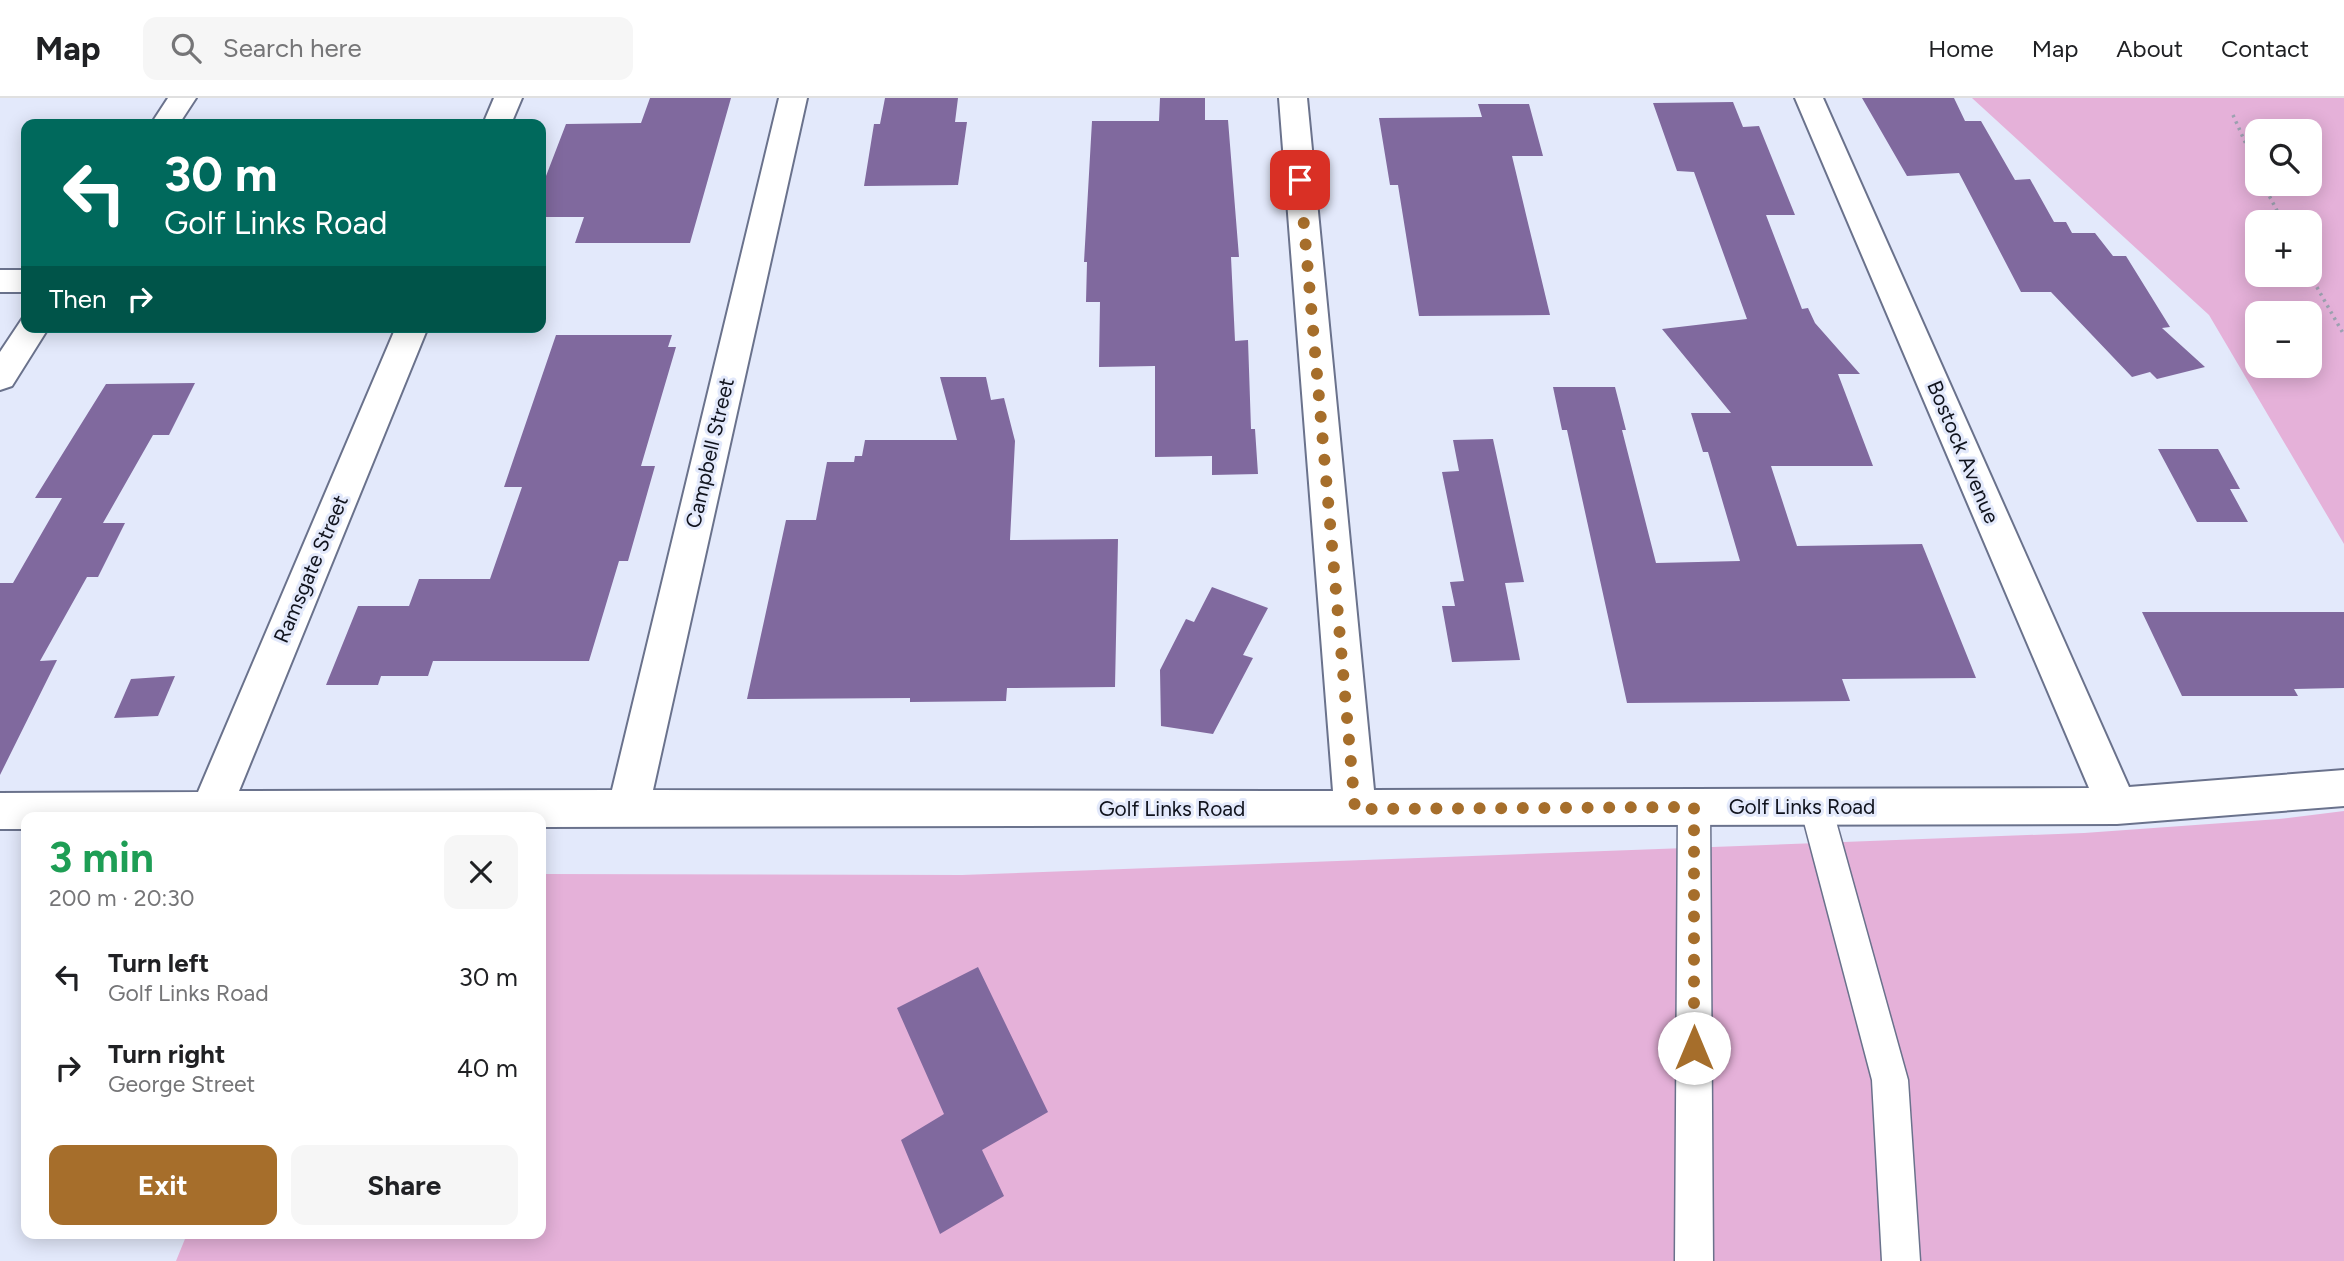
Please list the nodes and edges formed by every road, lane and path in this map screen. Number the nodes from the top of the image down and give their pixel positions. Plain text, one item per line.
1 (183, 98) edge
2 (508, 98) edge
3 (793, 98) edge
4 (1293, 98) edge
5 (1809, 98) edge
6 (2233, 115) dead end
7 (168, 119) edge
8 (499, 119) edge
9 (2245, 142) edge
10 (0, 281) edge
11 (21, 281) edge
12 (2317, 287) edge
13 (29, 333) edge
14 (410, 333) edge
15 (2344, 335) edge
16 (0, 378) edge
17 (2344, 788) edge
18 (2117, 806) junction
19 (1694, 807) junction
20 (1816, 807) junction
21 (628, 808) junction
22 (1355, 809) junction
23 (211, 810) junction
24 (0, 811) edge
25 (1694, 1261) edge
26 (1901, 1261) edge

1 - 7 street
2 - 8 street
3 - 21 street, Campbell Street
4 - 22 street
5 - 18 street, Bostock Avenue
6 - 9 path
10 - 11 street
12 - 15 path
13 - 16 street
14 - 23 street, Ramsgate Street
17 - 18 street, Golf Links Road
18 - 20 street, Golf Links Road
19 - 20 street, Golf Links Road
19 - 22 street, Golf Links Road
19 - 25 lane
20 - 26 lane
21 - 22 street, Golf Links Road
21 - 23 street, Golf Links Road
23 - 24 street, Golf Links Road

